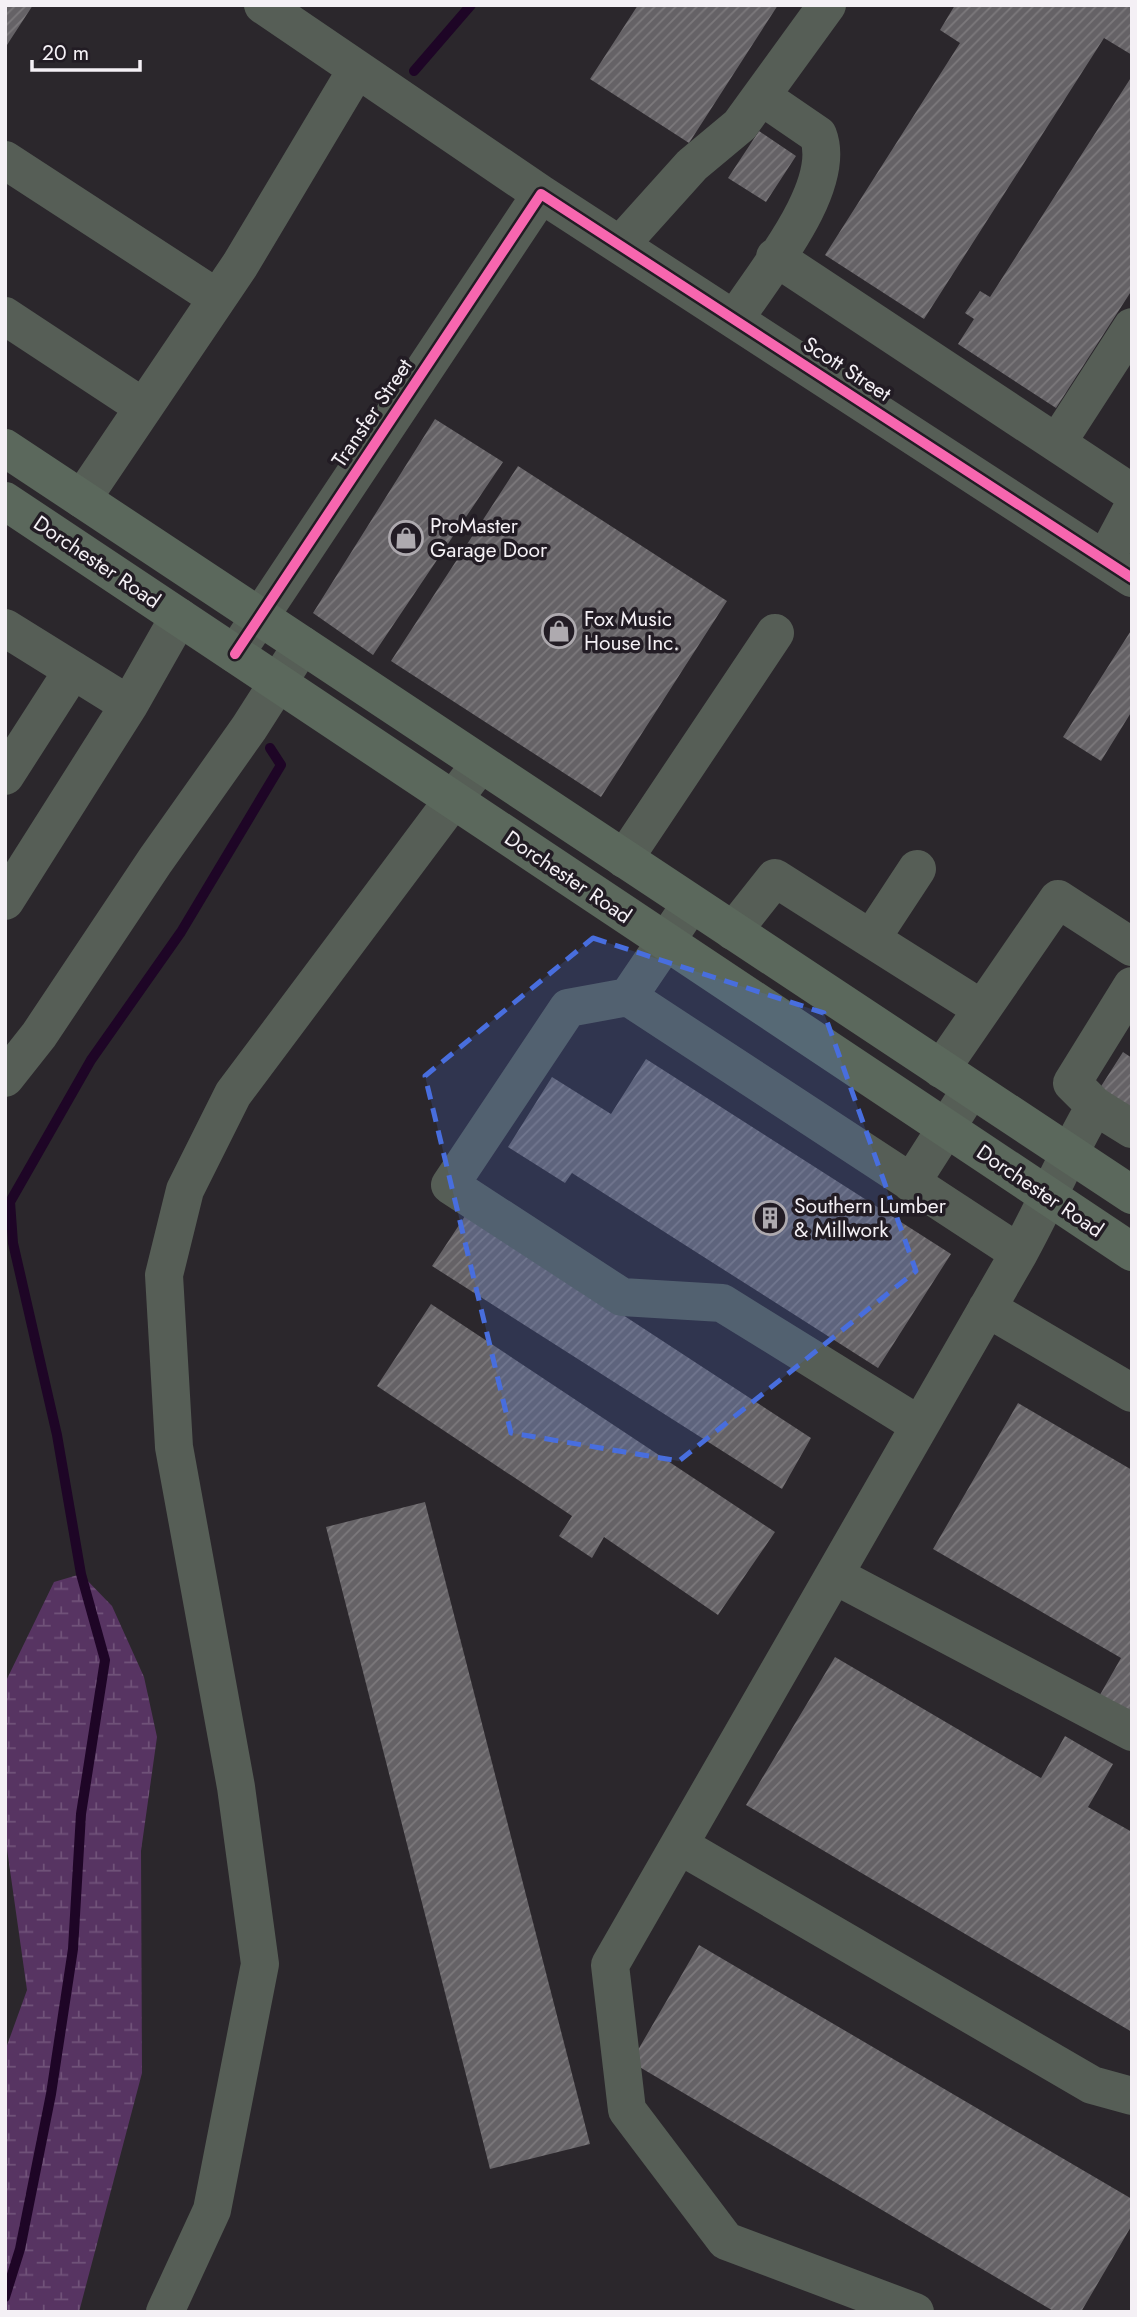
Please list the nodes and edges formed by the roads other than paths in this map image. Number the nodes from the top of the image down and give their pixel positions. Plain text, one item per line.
1 (263, 5) edge
2 (827, 5) edge
3 (357, 69) junction
4 (761, 96) junction
5 (5, 160) edge
6 (541, 194) junction
7 (620, 245) junction
8 (775, 257) junction
9 (217, 298) junction
10 (5, 316) edge
11 (735, 319) junction
12 (1132, 327) edge
13 (143, 407) junction
14 (1057, 443) junction
15 (5, 448) edge
16 (1132, 492) edge
17 (82, 499) junction
18 (5, 501) edge
19 (1132, 509) edge
20 (1118, 569) edge
21 (179, 617) junction
22 (260, 617) junction
23 (5, 628) edge
24 (775, 633) dead end
25 (302, 645) junction
26 (235, 654) junction
27 (73, 670) junction
28 (276, 682) junction
29 (129, 705) junction
30 (480, 764) junction
31 (5, 776) edge
32 (452, 799) junction
33 (624, 859) junction
34 (917, 869) dead end
35 (5, 901) edge
36 (691, 904) junction
37 (733, 931) junction
38 (871, 939) junction
39 (665, 941) junction
40 (1132, 947) edge
41 (1132, 986) edge
42 (628, 997) junction
43 (982, 1009) junction
44 (5, 1078) edge
45 (956, 1079) junction
46 (1096, 1106) junction
47 (945, 1128) junction
48 (1132, 1129) edge
49 (1067, 1153) junction
50 (911, 1183) junction
51 (1132, 1195) edge
52 (1049, 1197) junction
53 (1132, 1252) edge
54 (1019, 1253) junction
55 (987, 1308) junction
56 (1132, 1393) edge
57 (919, 1425) junction
58 (834, 1575) junction
59 (1132, 1732) edge
60 (679, 1845) junction
61 (1132, 2096) edge
62 (165, 2312) edge
63 (915, 2312) edge

1 - 3 street, Scott Street
2 - 4 street
3 - 6 street, Scott Street
3 - 9 street
4 - 7 street
4 - 8 street
5 - 9 street
6 - 7 street, Scott Street
6 - 22 street, Transfer Street
7 - 11 street, Scott Street
8 - 11 street
8 - 14 street
9 - 13 street
10 - 13 street
11 - 20 street, Scott Street
12 - 14 street
13 - 17 street
14 - 16 street
15 - 17 main road, Dorchester Road
17 - 22 main road, Dorchester Road
18 - 21 main road, Dorchester Road
19 - 20 street
21 - 26 main road, Dorchester Road
21 - 29 street
22 - 25 main road, Dorchester Road
22 - 26 street, Transfer Street
23 - 27 street
24 - 33 street
25 - 28 street
25 - 30 main road, Dorchester Road
26 - 28 main road, Dorchester Road
27 - 29 street
27 - 31 street
28 - 32 main road, Dorchester Road
28 - 44 street
29 - 35 street
30 - 32 street
30 - 33 main road, Dorchester Road
32 - 39 main road, Dorchester Road
32 - 62 street
33 - 36 main road, Dorchester Road
34 - 38 street
36 - 37 main road, Dorchester Road
36 - 39 street
37 - 38 street
37 - 45 main road, Dorchester Road
38 - 43 street
39 - 42 street
39 - 47 main road, Dorchester Road
40 - 43 street
41 - 46 street
42 - 50 street
42 - 57 street
43 - 45 street
45 - 47 street
45 - 49 main road, Dorchester Road
46 - 48 street
46 - 49 street
47 - 50 street
47 - 52 main road, Dorchester Road
49 - 51 main road, Dorchester Road
49 - 52 street
50 - 54 street
52 - 53 main road, Dorchester Road
52 - 54 street
54 - 55 street
55 - 56 street
55 - 57 street
57 - 58 street
58 - 59 street
58 - 60 street
60 - 61 street
60 - 63 street

